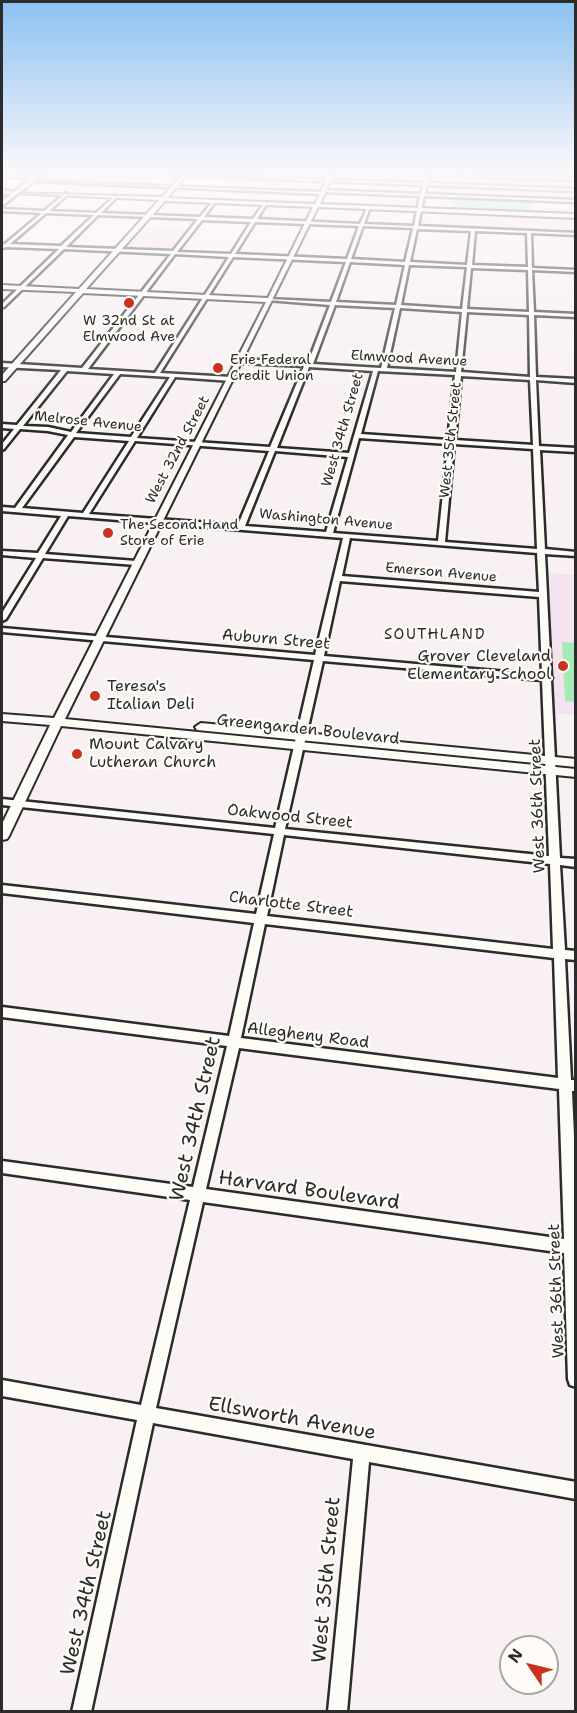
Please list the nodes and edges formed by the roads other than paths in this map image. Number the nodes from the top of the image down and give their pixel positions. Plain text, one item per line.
1 (55, 255) edge
2 (113, 255) edge
3 (173, 255) edge
4 (232, 255) joint
5 (292, 255) edge
6 (351, 255) edge
7 (410, 255) edge
8 (470, 255) edge
9 (530, 255) edge
10 (290, 258) junction
11 (349, 261) junction
12 (408, 263) junction
13 (469, 266) junction
14 (530, 269) junction
15 (576, 271) edge
16 (2, 287) edge
17 (20, 288) junction
18 (81, 291) junction
19 (143, 294) junction
20 (205, 297) junction
21 (269, 300) junction
22 (334, 304) junction
23 (2, 306) edge
24 (399, 307) junction
25 (465, 310) junction
26 (532, 314) junction
27 (576, 316) edge
28 (241, 361) junction
29 (2, 365) edge
30 (309, 365) junction
31 (13, 366) junction
32 (65, 369) junction
33 (376, 369) junction
34 (384, 369) junction
35 (84, 370) junction
36 (118, 372) junction
37 (157, 374) junction
38 (458, 374) junction
39 (174, 375) junction
40 (533, 378) junction
41 (2, 379) edge
42 (232, 379) junction
43 (576, 381) edge
44 (2, 426) edge
45 (18, 427) junction
46 (72, 435) junction
47 (357, 436) junction
48 (134, 439) junction
49 (452, 442) junction
50 (198, 444) junction
51 (2, 448) edge
52 (537, 448) junction
53 (273, 449) junction
54 (576, 450) edge
55 (351, 455) junction
56 (2, 509) edge
57 (17, 510) junction
58 (66, 513) junction
59 (86, 515) junction
60 (158, 520) junction
61 (241, 527) junction
62 (329, 534) junction
63 (347, 535) junction
64 (441, 543) junction
65 (542, 551) junction
66 (2, 553) edge
67 (576, 554) edge
68 (42, 556) junction
69 (136, 563) junction
70 (337, 578) junction
71 (544, 596) junction
72 (2, 619) edge
73 (2, 630) edge
74 (99, 639) junction
75 (319, 658) junction
76 (548, 678) junction
77 (2, 708) edge
78 (2, 717) edge
79 (59, 718) junction
80 (300, 741) junction
81 (576, 763) edge
82 (551, 766) junction
83 (576, 773) edge
84 (2, 802) edge
85 (17, 803) junction
86 (279, 831) junction
87 (2, 836) edge
88 (555, 860) junction
89 (576, 862) edge
90 (2, 889) edge
91 (260, 918) junction
92 (558, 954) junction
93 (576, 956) edge
94 (2, 1012) edge
95 (234, 1043) junction
96 (570, 1086) edge
97 (2, 1167) edge
98 (198, 1195) junction
99 (573, 1248) edge
100 (576, 1379) edge
101 (2, 1388) edge
102 (146, 1416) junction
103 (362, 1452) junction
104 (576, 1491) edge
105 (81, 1712) edge
106 (337, 1712) edge

1 - 17 street
2 - 18 street
3 - 19 street
4 - 10 street
4 - 20 street
5 - 10 street, West 32nd Street
6 - 11 street
7 - 12 street, West 34th Street
8 - 13 street, West 35th Street
9 - 14 street, West 36th Street
10 - 11 street
10 - 21 street, West 32nd Street
11 - 12 street
11 - 22 street
12 - 13 street
12 - 24 street, West 34th Street
13 - 14 street
13 - 25 street, West 35th Street
14 - 15 street
14 - 26 street, West 36th Street
16 - 17 street
17 - 18 street
17 - 23 street
18 - 19 street
18 - 31 street
19 - 20 street
19 - 35 street
20 - 21 street
20 - 37 street
21 - 22 street
21 - 28 street, West 32nd Street
22 - 24 street
22 - 30 street
24 - 25 street
24 - 34 street, West 34th Street
25 - 26 street
25 - 38 street, West 35th Street
26 - 27 street
26 - 40 street, West 36th Street
28 - 30 street, Elmwood Avenue
28 - 42 street, West 32nd Street
29 - 31 street
30 - 33 street, Elmwood Avenue
30 - 53 street
31 - 32 street
31 - 41 street
32 - 35 street
32 - 45 street
33 - 34 street, Elmwood Avenue
33 - 47 street, West 34th Street
34 - 38 street, Elmwood Avenue
35 - 36 street
36 - 37 street
36 - 46 street
37 - 39 street
38 - 40 street, Elmwood Avenue
38 - 49 street, West 35th Street
39 - 42 street
39 - 48 street
40 - 43 street, Elmwood Avenue
40 - 52 street, West 36th Street
42 - 50 street, West 32nd Street
44 - 45 street, Melrose Avenue
45 - 46 street, Melrose Avenue
45 - 51 street
46 - 48 street, Melrose Avenue
46 - 57 street
47 - 49 street
47 - 55 street, West 34th Street
48 - 50 street, Melrose Avenue
48 - 59 street
49 - 52 street
49 - 64 street, West 35th Street
50 - 53 street, Melrose Avenue
50 - 60 street, West 32nd Street
52 - 54 street
52 - 65 street, West 36th Street
53 - 55 street, Melrose Avenue
53 - 61 street
55 - 62 street, West 34th Street
56 - 57 street, Washington Avenue
57 - 58 street, Washington Avenue
58 - 59 street, Washington Avenue
58 - 68 street
59 - 60 street, Washington Avenue
60 - 61 street, Washington Avenue
60 - 69 street, West 32nd Street
61 - 62 street, Washington Avenue
62 - 63 street, Washington Avenue
63 - 64 street, Washington Avenue
63 - 70 street, West 34th Street
64 - 65 street, Washington Avenue
65 - 67 street, Washington Avenue
65 - 71 street, West 36th Street
66 - 68 street
68 - 69 street
68 - 72 street
69 - 74 street, West 32nd Street
70 - 71 street, Emerson Avenue
70 - 75 street, West 34th Street
71 - 76 street, West 36th Street
73 - 74 street, Auburn Street
74 - 75 street, Auburn Street
74 - 79 street, West 32nd Street
75 - 76 street, Auburn Street
75 - 80 street, West 34th Street
76 - 82 street, West 36th Street
77 - 79 street, Greengarden Boulevard
78 - 79 street, Greengarden Boulevard
79 - 80 street, Greengarden Boulevard
79 - 85 street, West 32nd Street
80 - 82 street, Greengarden Boulevard
80 - 86 street, West 34th Street
81 - 82 street, Greengarden Boulevard
82 - 83 street, Greengarden Boulevard
82 - 88 street, West 36th Street
84 - 85 street, Oakwood Street
85 - 86 street, Oakwood Street
85 - 87 street, West 32nd Street
86 - 88 street, Oakwood Street
86 - 91 street, West 34th Street
88 - 89 street, Oakwood Street
88 - 92 street, West 36th Street
90 - 91 street, Charlotte Street
91 - 92 street, Charlotte Street
91 - 95 street, West 34th Street
92 - 93 street, Charlotte Street
92 - 96 street, West 36th Street
94 - 95 street, Allegheny Road
95 - 96 street, Allegheny Road
95 - 98 street, West 34th Street
96 - 99 street, West 36th Street
97 - 98 street, Harvard Boulevard
98 - 99 street, Harvard Boulevard
98 - 102 street, West 34th Street
99 - 100 street, West 36th Street
101 - 102 street, Ellsworth Avenue
102 - 103 street, Ellsworth Avenue
102 - 105 street, West 34th Street
103 - 104 street, Ellsworth Avenue
103 - 106 street, West 35th Street

